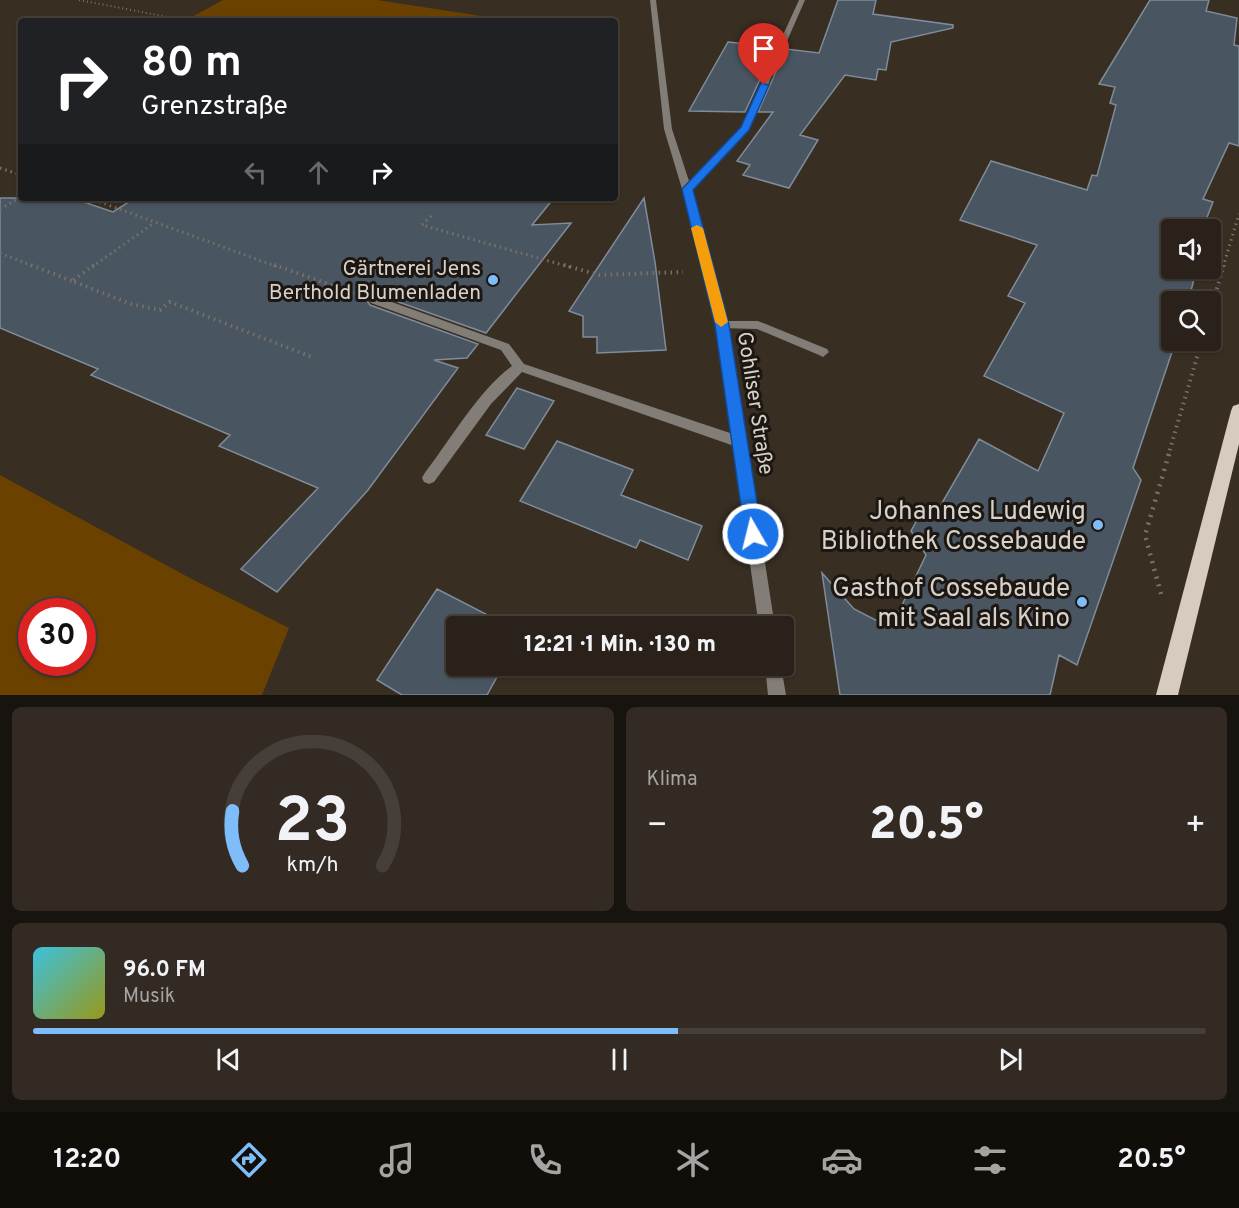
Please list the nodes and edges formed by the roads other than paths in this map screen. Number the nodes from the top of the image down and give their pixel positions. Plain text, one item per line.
1 (653, 0) edge
2 (802, 0) edge
3 (687, 189) junction
4 (375, 300) road end
5 (722, 325) junction
6 (823, 352) dead end
7 (520, 367) junction
8 (1239, 411) edge
9 (740, 442) junction
10 (429, 478) dead end
11 (765, 616) edge
12 (774, 676) edge
13 (777, 695) edge
14 (1167, 695) edge

1 - 3 street, Gohliser Straße
2 - 3 street
3 - 5 street, Gohliser Straße
4 - 7 street
5 - 6 street
5 - 9 street, Gohliser Straße
7 - 9 street
7 - 10 street
8 - 14 main road
9 - 11 street, Gohliser Straße
12 - 13 street

